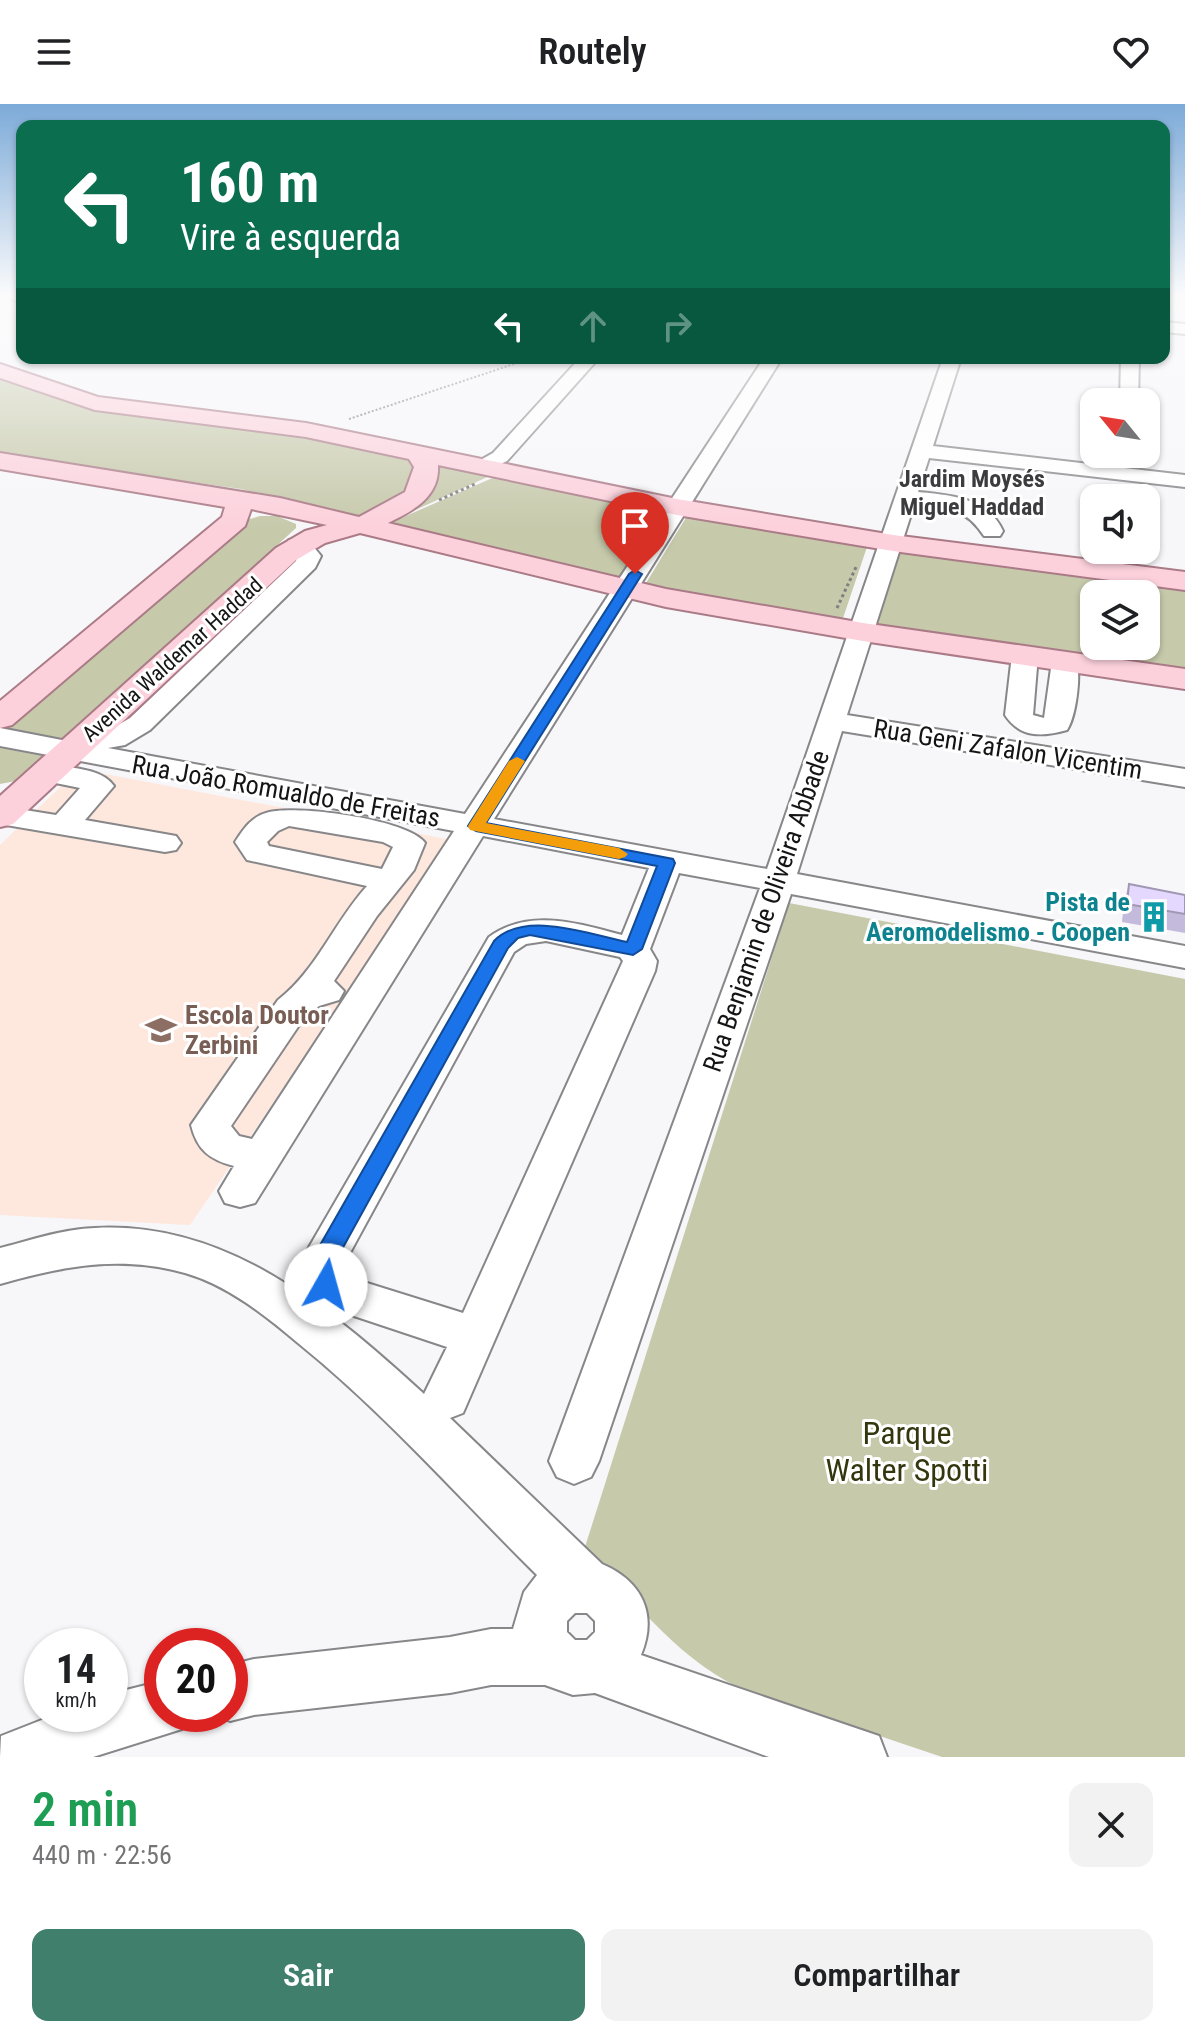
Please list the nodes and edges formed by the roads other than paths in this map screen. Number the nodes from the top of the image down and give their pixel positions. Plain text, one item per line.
1 (9, 374) edge
2 (575, 374) edge
3 (763, 374) edge
4 (947, 374) edge
5 (921, 451) junction
6 (418, 453) junction
7 (0, 461) edge
8 (1080, 461) edge
9 (1140, 468) edge
10 (481, 474) junction
11 (1185, 481) edge
12 (214, 495) junction
13 (907, 498) junction
14 (677, 507) junction
15 (357, 526) junction
16 (992, 531) dead end
17 (893, 543) junction
18 (1185, 581) edge
19 (624, 591) junction
20 (863, 632) junction
21 (1025, 655) junction
22 (1065, 661) junction
23 (1185, 679) edge
24 (0, 718) edge
25 (831, 721) junction
26 (0, 737) edge
27 (75, 747) junction
28 (1185, 778) edge
29 (27, 783) edge
30 (0, 816) edge
31 (476, 826) junction
32 (62, 827) junction
33 (165, 843) dead end
34 (667, 863) junction
35 (388, 880) dead end
36 (778, 883) junction
37 (633, 949) junction
38 (1185, 957) edge
39 (371, 989) junction
40 (306, 997) junction
41 (262, 1157) junction
42 (240, 1191) dead end
43 (0, 1266) edge
44 (475, 1337) junction
45 (446, 1398) dead end
46 (574, 1461) dead end
47 (571, 1613) junction
48 (248, 1688) edge
49 (144, 1714) edge
50 (22, 1757) edge
51 (858, 1757) edge

1 - 6 main road
2 - 10 street
3 - 14 street
4 - 5 street, Rua Benjamin de Oliveira Abbade
5 - 8 street
5 - 13 street, Rua Benjamin de Oliveira Abbade
6 - 10 main road
6 - 15 main road, Avenida Waldemar Haddad
7 - 12 main road
9 - 11 street
10 - 14 main road
12 - 15 main road
12 - 24 main road
13 - 16 street
13 - 17 street, Rua Benjamin de Oliveira Abbade
14 - 17 main road
14 - 19 street
15 - 19 main road
15 - 27 main road, Avenida Waldemar Haddad
17 - 18 main road
17 - 20 street, Rua Benjamin de Oliveira Abbade
19 - 20 main road
19 - 31 street
20 - 21 main road
20 - 25 street, Rua Benjamin de Oliveira Abbade
21 - 22 main road
21 - 22 street
22 - 23 main road
25 - 28 street, Rua Geni Zafalon Vicentim
25 - 36 street, Rua Benjamin de Oliveira Abbade
26 - 27 street, Rua João Romualdo de Freitas
27 - 29 main road, Avenida Waldemar Haddad
27 - 31 street, Rua João Romualdo de Freitas
29 - 30 main road, Avenida Waldemar Haddad
29 - 32 street
30 - 32 street
31 - 34 street, Rua João Romualdo de Freitas
31 - 39 street
32 - 33 street
34 - 36 street, Rua João Romualdo de Freitas
34 - 37 street
35 - 40 street
36 - 38 street, Rua João Romualdo de Freitas
36 - 46 street, Rua Benjamin de Oliveira Abbade
37 - 44 street
37 - 44 street
39 - 40 street
39 - 41 street
40 - 41 street
41 - 42 street
43 - 47 street
44 - 45 street
47 - 48 street
47 - 51 street
49 - 50 street

